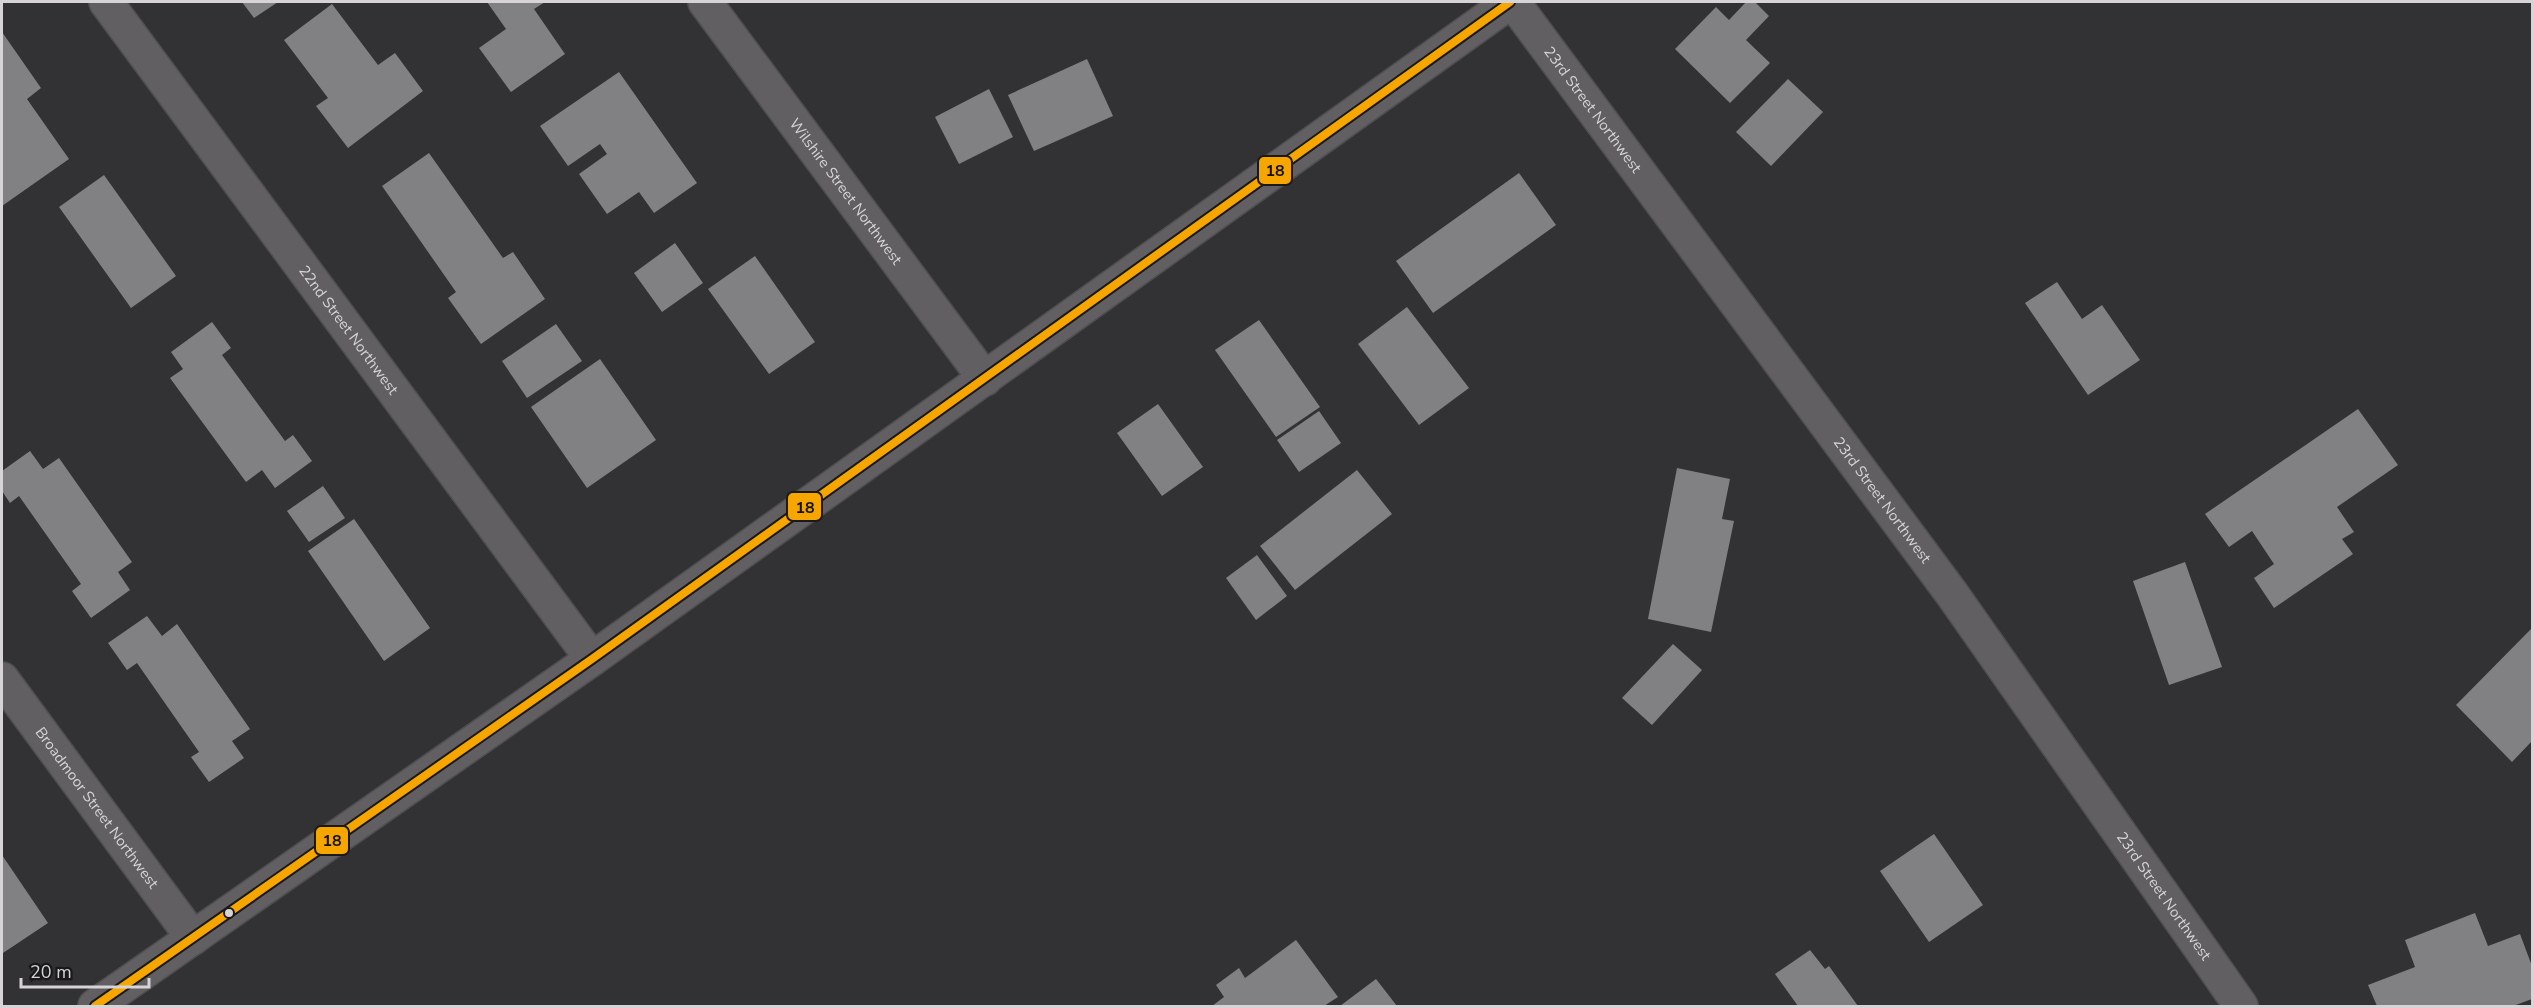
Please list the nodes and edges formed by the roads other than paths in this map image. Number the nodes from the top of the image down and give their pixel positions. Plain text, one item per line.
1 (106, 2) edge
2 (705, 2) edge
3 (1511, 2) edge
4 (985, 379) junction
5 (592, 659) junction
6 (2, 679) edge
7 (193, 938) junction
8 (96, 1006) edge
9 (2241, 1006) edge

1 - 5 street, 22nd Street Northwest
2 - 4 street, Wilshire Street Northwest
3 - 4 street
3 - 9 street, 23rd Street Northwest
4 - 5 street
5 - 7 street
6 - 7 street, Broadmoor Street Northwest
7 - 8 street

